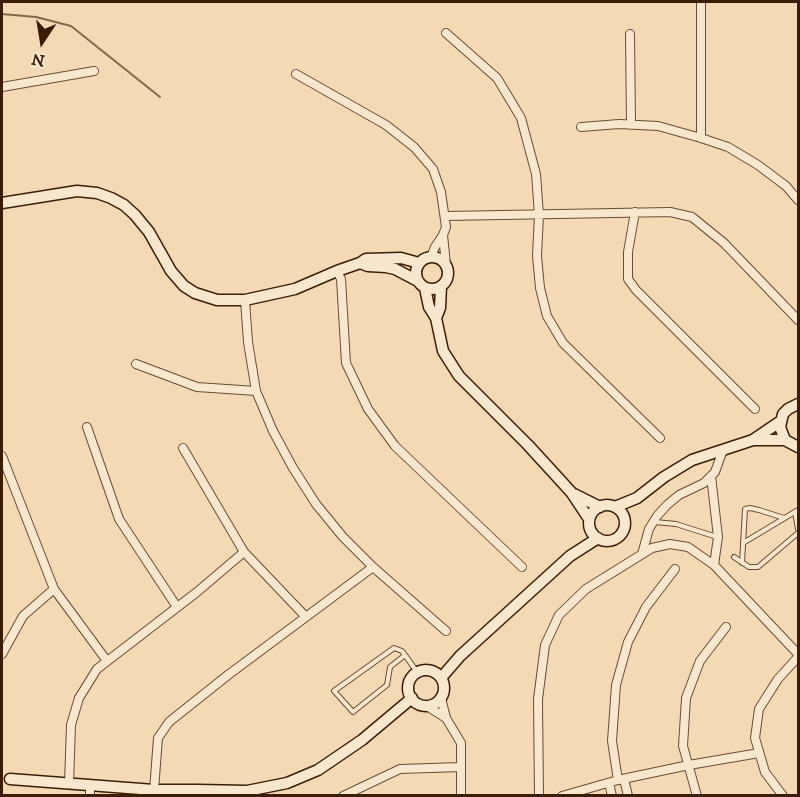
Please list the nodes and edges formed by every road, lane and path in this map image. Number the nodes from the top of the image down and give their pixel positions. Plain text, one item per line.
1 (701, 2) edge
2 (446, 33) dead end
3 (630, 34) dead end
4 (94, 71) dead end
5 (296, 74) dead end
6 (2, 87) edge
7 (631, 125) junction
8 (581, 128) dead end
9 (702, 138) junction
10 (798, 200) edge
11 (2, 203) edge
12 (635, 212) junction
13 (539, 215) junction
14 (446, 216) junction
15 (443, 235) junction
16 (431, 257) junction
17 (360, 263) junction
18 (419, 263) junction
19 (446, 265) junction
20 (337, 271) junction
21 (422, 284) junction
22 (441, 286) junction
23 (245, 300) junction
24 (436, 318) junction
25 (798, 320) edge
26 (136, 364) dead end
27 (256, 391) junction
28 (798, 404) edge
29 (755, 409) dead end
30 (781, 421) junction
31 (87, 427) dead end
32 (660, 438) dead end
33 (753, 440) junction
34 (785, 440) junction
35 (798, 447) edge
36 (183, 448) dead end
37 (723, 450) junction
38 (2, 456) edge
39 (711, 476) junction
40 (571, 492) junction
41 (637, 498) junction
42 (600, 507) junction
43 (615, 507) junction
44 (797, 511) edge
45 (784, 518) junction
46 (625, 520) junction
47 (654, 521) junction
48 (590, 524) junction
49 (798, 531) edge
50 (718, 537) junction
51 (598, 538) junction
52 (743, 543) junction
53 (244, 552) junction
54 (642, 554) junction
55 (570, 556) junction
56 (734, 557) dead end
57 (742, 563) junction
58 (714, 565) junction
59 (373, 567) junction
60 (522, 567) dead end
61 (675, 568) dead end
62 (54, 589) junction
63 (177, 607) junction
64 (306, 617) junction
65 (726, 627) dead end
66 (446, 631) dead end
67 (2, 654) edge
68 (405, 655) junction
69 (460, 656) junction
70 (798, 656) edge
71 (107, 661) junction
72 (429, 671) junction
73 (417, 672) junction
74 (441, 678) junction
75 (412, 698) junction
76 (441, 698) junction
77 (427, 706) junction
78 (446, 718) junction
79 (759, 753) junction
80 (689, 765) junction
81 (461, 767) junction
82 (10, 779) dead end
83 (621, 780) junction
84 (609, 783) junction
85 (69, 784) junction
86 (90, 790) edge
87 (154, 790) junction
88 (343, 795) edge
89 (461, 795) edge
90 (539, 795) edge
91 (562, 795) edge
92 (612, 795) edge
93 (628, 795) edge
94 (697, 795) edge
95 (783, 795) edge

1 - 9 street
2 - 13 street
3 - 7 street
4 - 6 street
5 - 14 street
7 - 8 street
7 - 9 street
9 - 10 street
11 - 23 street
12 - 13 street
12 - 25 street
12 - 29 street
13 - 14 street
13 - 32 street
14 - 15 street
15 - 16 street
15 - 19 street
16 - 18 street
16 - 19 street
17 - 18 street
17 - 20 street
17 - 21 street
18 - 21 street
19 - 22 street
20 - 23 street
20 - 60 street
21 - 22 street
21 - 24 street
22 - 24 street
23 - 27 street
24 - 40 street
26 - 27 street
27 - 59 street
28 - 30 street
30 - 33 street
30 - 34 street
31 - 63 street
33 - 34 street
33 - 37 street
34 - 35 street
36 - 53 street
37 - 39 street
37 - 41 street
38 - 62 street
39 - 47 street
39 - 50 street
40 - 42 street
40 - 48 street
41 - 43 street
41 - 46 street
42 - 43 street
42 - 48 street
43 - 46 street
44 - 45 lane
44 - 49 lane
45 - 52 lane
45 - 52 lane
46 - 51 street
47 - 50 lane
47 - 54 street
48 - 51 street
48 - 55 street
49 - 57 lane
50 - 58 street
51 - 55 street
52 - 57 lane
53 - 63 street
53 - 64 street
54 - 58 street
54 - 90 street
55 - 69 street
56 - 57 lane
58 - 70 street
59 - 64 street
59 - 66 street
61 - 83 street
62 - 67 street
62 - 71 street
63 - 71 street
64 - 87 street
65 - 80 street
68 - 68 lane
68 - 73 lane
69 - 72 street
69 - 74 street
70 - 79 street
71 - 85 street
72 - 73 street
72 - 74 street
73 - 75 street
74 - 76 street
75 - 77 street
75 - 87 street
76 - 77 street
76 - 78 street
77 - 78 street
78 - 81 street
79 - 80 street
79 - 95 street
80 - 83 street
80 - 94 street
81 - 88 street
81 - 89 street
82 - 85 street
83 - 84 street
83 - 93 street
84 - 91 street
84 - 92 street
85 - 86 street
86 - 87 street

